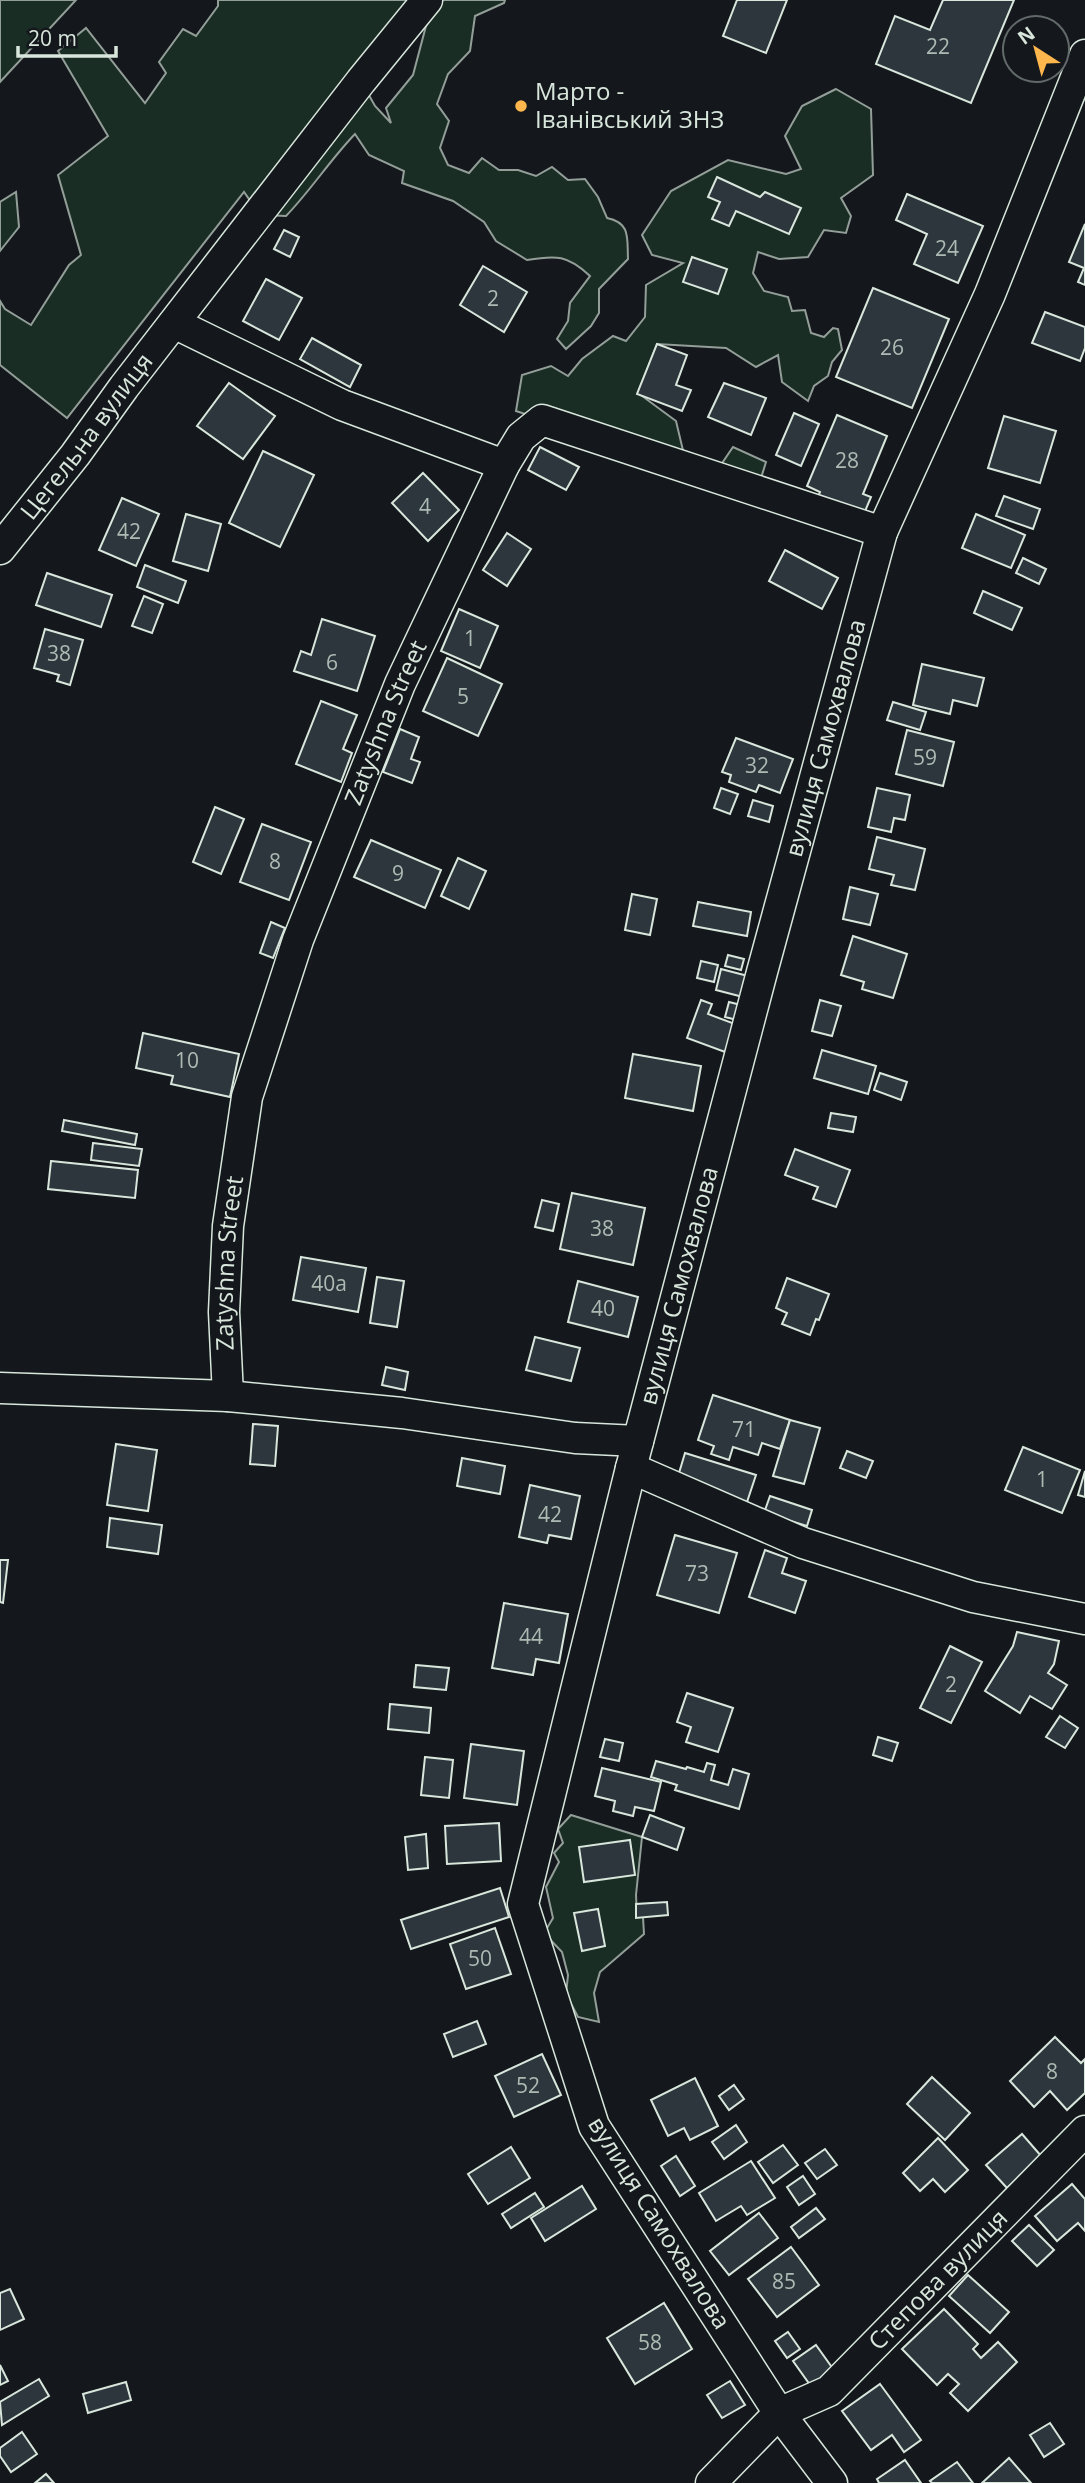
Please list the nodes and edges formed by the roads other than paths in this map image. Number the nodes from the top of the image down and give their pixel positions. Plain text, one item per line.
1 (428, 0) edge
2 (1085, 55) edge
3 (174, 323) junction
4 (504, 465) junction
5 (882, 532) junction
6 (0, 549) edge
7 (0, 1388) edge
8 (228, 1396) junction
9 (635, 1455) junction
10 (1085, 1619) edge
11 (1085, 2131) edge
12 (779, 2413) junction
13 (711, 2483) edge
14 (832, 2483) edge

1 - 3 street, Цегельна вулиця
2 - 5 street, вулиця Самохвалова
3 - 4 street
3 - 6 street, Цегельна вулиця
4 - 5 street, Zatyshna Street
4 - 8 street, Zatyshna Street
5 - 9 street, вулиця Самохвалова
7 - 8 street
8 - 9 street
9 - 10 street
9 - 12 street, вулиця Самохвалова
11 - 12 street, Степова вулиця
12 - 13 street
12 - 14 street, вулиця Самохвалова

